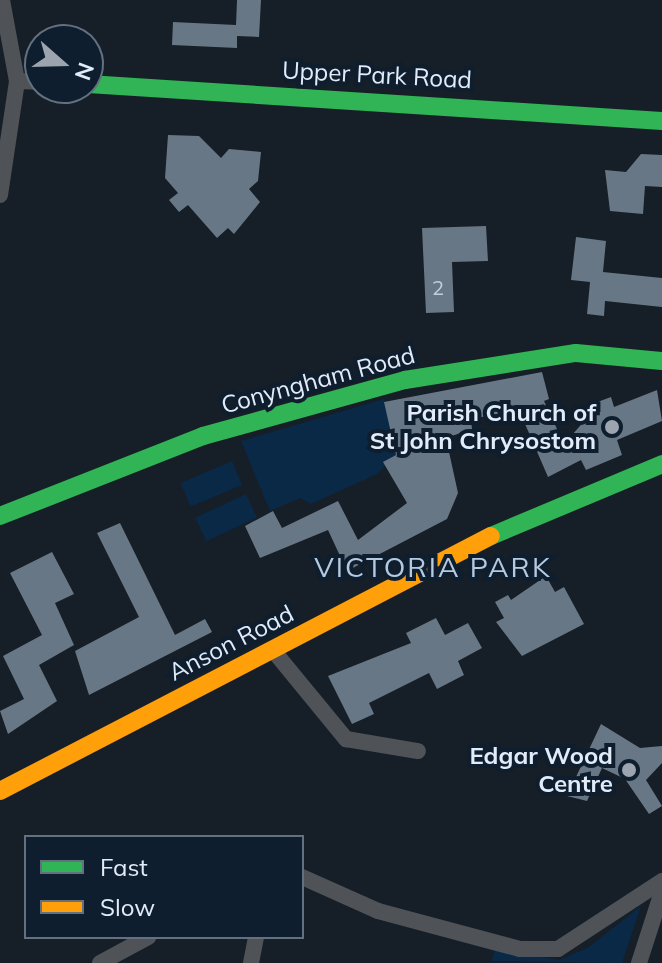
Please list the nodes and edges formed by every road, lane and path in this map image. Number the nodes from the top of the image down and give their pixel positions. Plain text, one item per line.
1 (2, 0) edge
2 (17, 81) junction
3 (24, 81) edge
4 (104, 85) edge
5 (662, 121) edge
6 (0, 195) edge
7 (662, 361) edge
8 (662, 464) edge
9 (0, 516) edge
10 (272, 649) junction
11 (418, 751) dead end
12 (0, 791) edge
13 (304, 878) edge
14 (662, 881) edge
15 (662, 892) edge
16 (144, 939) edge
17 (256, 939) edge
18 (100, 963) edge
19 (251, 963) edge
20 (639, 963) edge

1 - 2 street
2 - 3 street
2 - 6 street
4 - 5 main road, Upper Park Road
7 - 9 main road, Conyngham Road
8 - 10 main road, Anson Road
10 - 11 street
10 - 12 main road, Anson Road
13 - 14 street
15 - 20 street
16 - 18 street
17 - 19 street

